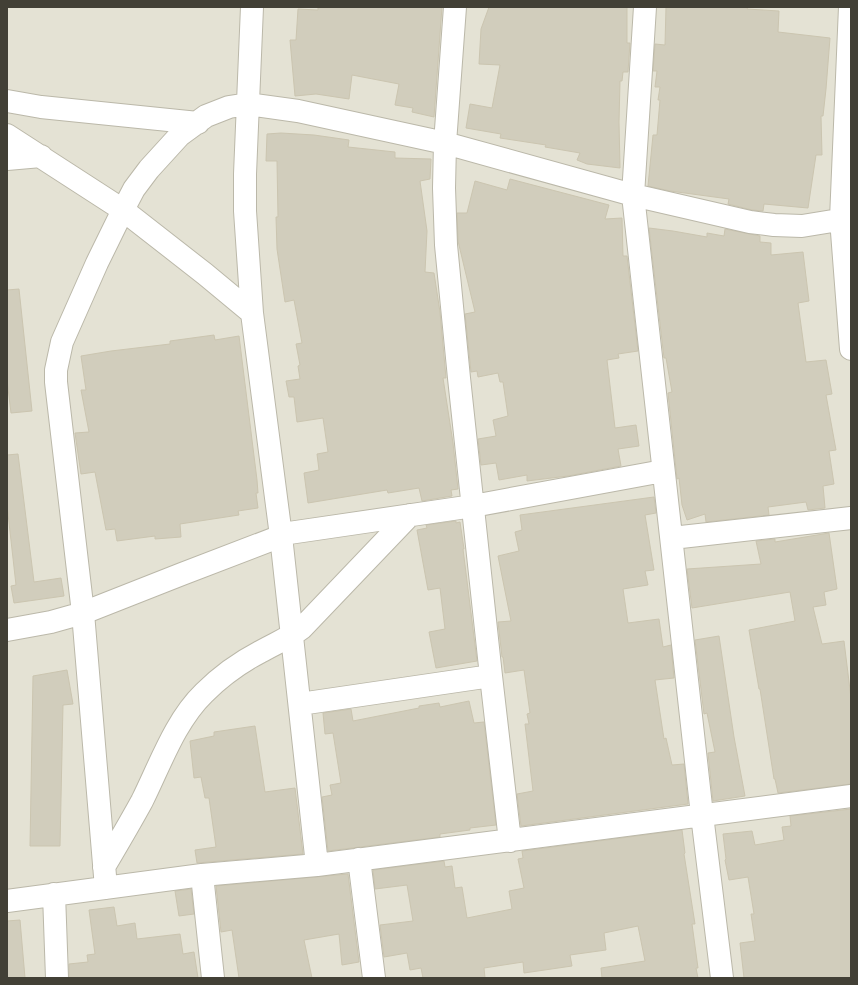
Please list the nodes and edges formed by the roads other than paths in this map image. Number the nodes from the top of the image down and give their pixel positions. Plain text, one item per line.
1 (252, 7) edge
2 (455, 7) edge
3 (645, 7) edge
4 (850, 7) edge
5 (7, 101) edge
6 (248, 104) junction
7 (198, 123) junction
8 (7, 135) edge
9 (445, 143) junction
10 (41, 156) junction
11 (7, 159) edge
12 (633, 195) junction
13 (122, 210) junction
14 (846, 219) edge
15 (252, 314) junction
16 (851, 349) edge
17 (663, 471) junction
18 (473, 506) junction
19 (410, 514) junction
20 (851, 518) edge
21 (281, 536) junction
22 (672, 538) junction
23 (83, 613) junction
24 (7, 630) edge
25 (293, 635) junction
26 (490, 676) junction
27 (300, 704) junction
28 (851, 796) edge
29 (702, 815) junction
30 (510, 841) junction
31 (360, 859) junction
32 (317, 865) junction
33 (202, 876) junction
34 (105, 877) junction
35 (54, 894) junction
36 (7, 901) edge
37 (58, 978) edge
38 (212, 978) edge
39 (374, 978) edge
40 (722, 978) edge

1 - 6 street
2 - 9 street
3 - 12 street
4 - 14 street
5 - 7 street
6 - 7 street
6 - 9 street
6 - 15 street
7 - 13 street
8 - 10 street
9 - 12 street
9 - 18 street
10 - 11 street
10 - 13 street
12 - 14 street
12 - 17 street
13 - 15 street
13 - 23 street
14 - 16 street
15 - 21 street
17 - 18 street
17 - 22 street
18 - 19 street
18 - 26 street
19 - 21 street
19 - 25 street
20 - 22 street
21 - 23 street
21 - 25 street
22 - 29 street
23 - 24 street
23 - 34 street
25 - 27 street
25 - 34 street
26 - 27 street
26 - 30 street
27 - 32 street
28 - 29 street
29 - 30 street
29 - 40 street
30 - 31 street
31 - 32 street
31 - 39 street
32 - 33 street
33 - 34 street
33 - 38 street
34 - 35 street
35 - 36 street
35 - 37 street

